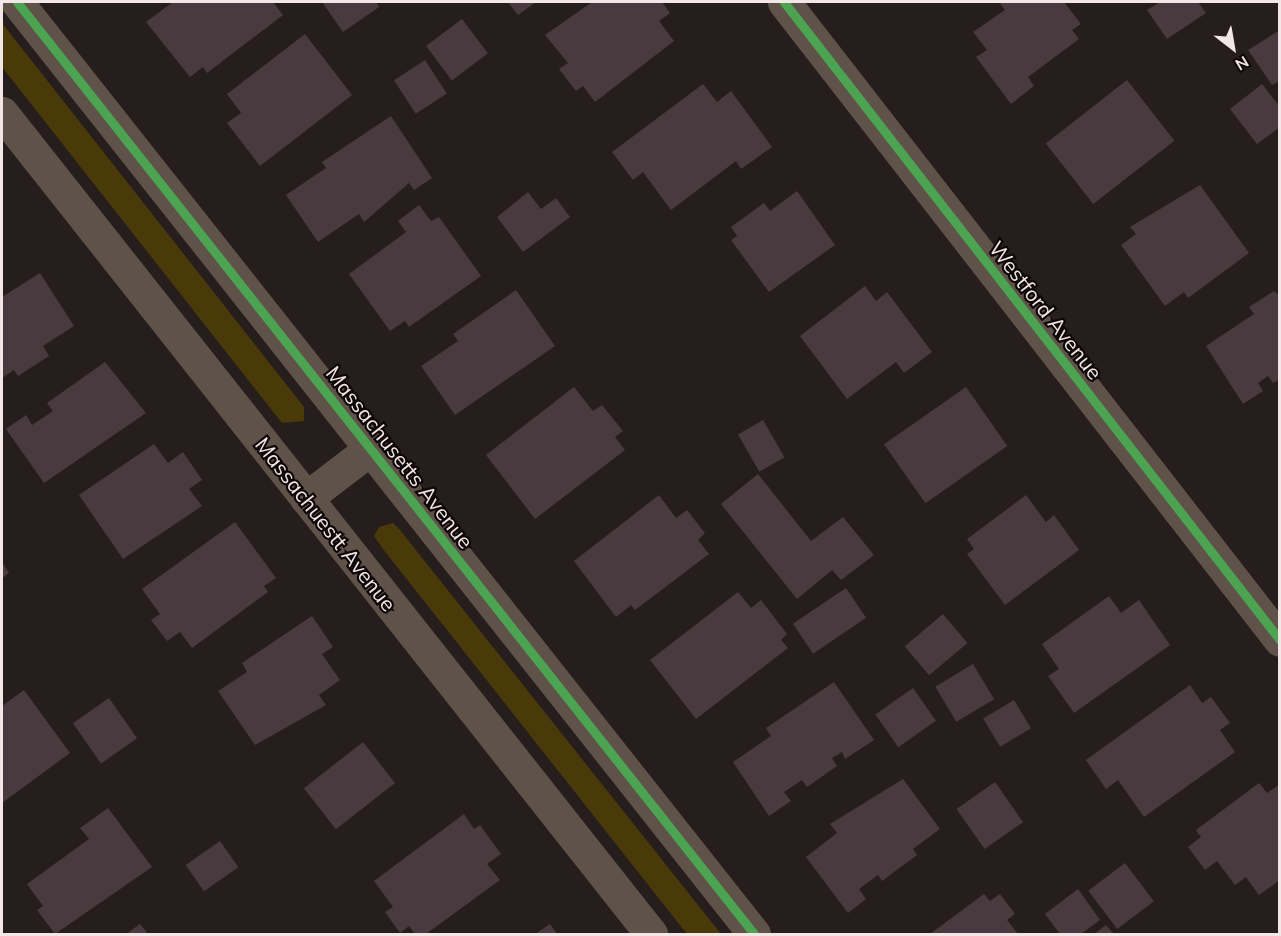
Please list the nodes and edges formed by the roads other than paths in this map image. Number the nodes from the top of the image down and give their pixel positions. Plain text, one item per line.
1 (17, 2) edge
2 (784, 2) edge
3 (2, 113) edge
4 (370, 449) junction
5 (306, 498) junction
6 (1280, 640) edge
7 (651, 934) edge
8 (754, 934) edge

1 - 4 street, Massachusetts Avenue
2 - 6 street, Westford Avenue
3 - 5 street, Massachuestt Avenue
4 - 5 street, Massachusetts Avenue
4 - 8 street, Massachusetts Avenue
5 - 7 street, Massachuestt Avenue

